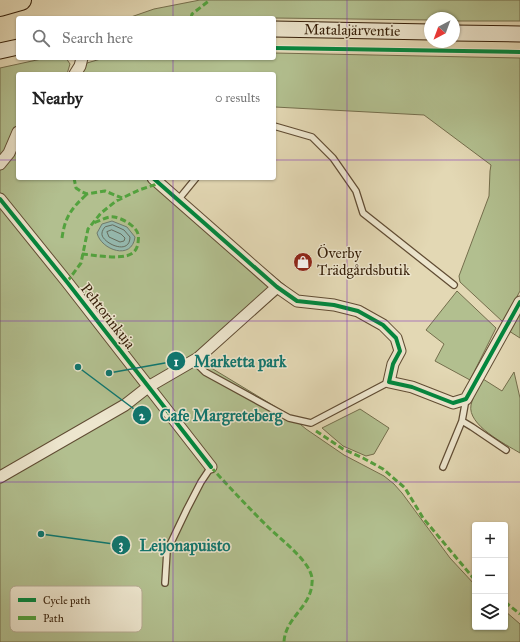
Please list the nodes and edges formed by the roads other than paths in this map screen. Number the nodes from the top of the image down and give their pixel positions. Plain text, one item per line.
1 (21, 0) edge
2 (0, 6) edge
3 (276, 29) edge
4 (424, 32) edge
5 (460, 33) edge
6 (520, 34) edge
7 (16, 47) edge
8 (0, 51) edge
9 (82, 60) edge
10 (76, 72) edge
11 (276, 127) edge
12 (16, 137) edge
13 (0, 164) edge
14 (155, 180) edge
15 (194, 180) edge
16 (0, 199) edge
17 (178, 200) junction
18 (454, 285) dead end
19 (277, 287) junction
20 (520, 302) edge
21 (193, 360) junction
22 (389, 382) junction
23 (148, 387) junction
24 (466, 399) junction
25 (462, 421) junction
26 (506, 450) dead end
27 (211, 467) joint
28 (444, 467) dead end
29 (0, 477) edge
30 (165, 583) dead end

1 - 2 highway
3 - 4 main road, Matalajärventie
5 - 6 main road
7 - 8 main road
9 - 10 street
11 - 18 lane
12 - 13 street
14 - 17 street
15 - 17 lane
16 - 23 street, Pehtorinkuja
17 - 19 street
19 - 21 street
19 - 22 street
20 - 24 street
21 - 22 lane
21 - 23 street
22 - 24 street
23 - 27 street, Pehtorinkuja
23 - 29 street
24 - 25 lane
25 - 26 lane
25 - 28 lane
27 - 30 lane

